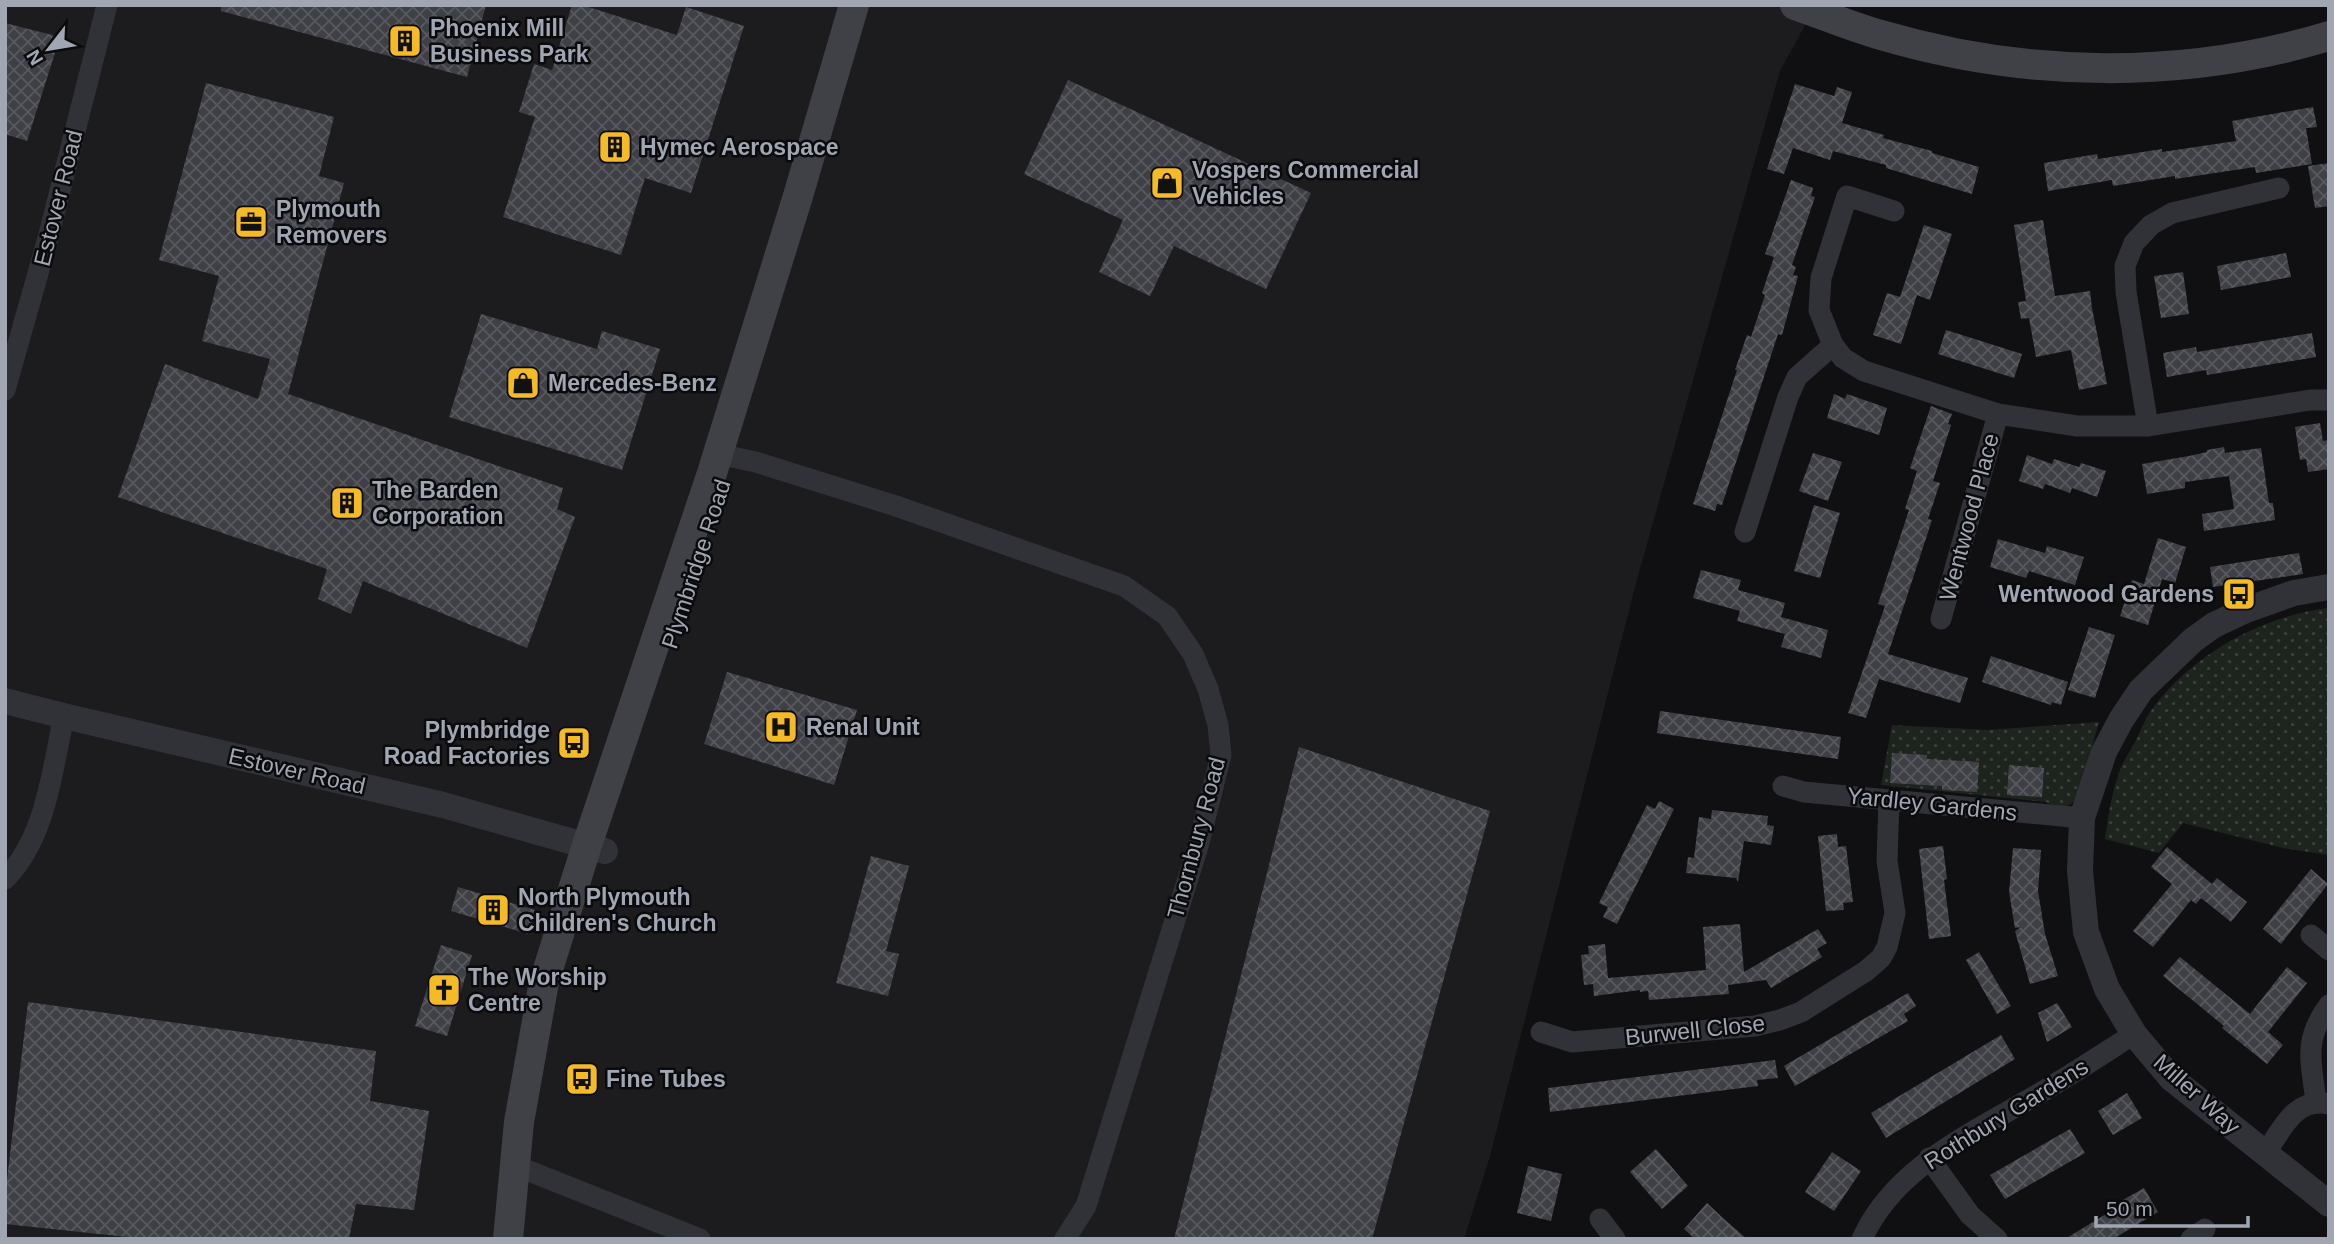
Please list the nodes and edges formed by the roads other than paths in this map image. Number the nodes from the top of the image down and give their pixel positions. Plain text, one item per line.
1 (107, 5) edge
2 (854, 5) edge
3 (871, 5) edge
4 (1796, 5) edge
5 (2329, 36) edge
6 (2279, 188) dead end
7 (1894, 211) dead end
8 (1833, 345) junction
9 (5, 390) edge
10 (2329, 400) edge
11 (1998, 414) junction
12 (2148, 426) junction
13 (723, 455) junction
14 (1745, 532) dead end
15 (2329, 587) edge
16 (1941, 619) dead end
17 (5, 701) edge
18 (64, 716) junction
19 (1783, 786) dead end
20 (1889, 800) junction
21 (2082, 818) junction
22 (596, 848) junction
23 (5, 879) edge
24 (2311, 935) dead end
25 (2329, 950) edge
26 (2329, 1005) edge
27 (1541, 1032) dead end
28 (2134, 1034) junction
29 (2322, 1102) edge
30 (2266, 1153) junction
31 (1929, 1158) junction
32 (514, 1165) junction
33 (2329, 1204) edge
34 (1600, 1219) dead end
35 (508, 1239) edge
36 (700, 1239) edge
37 (1065, 1239) edge
38 (1615, 1239) edge
39 (1861, 1239) edge
40 (1997, 1239) edge

1 - 9 street, Estover Road
2 - 13 main road, Plymbridge Road
3 - 13 main road, Plymbridge Road
4 - 5 main road
6 - 12 street
7 - 8 street
8 - 11 street
8 - 14 street
10 - 12 street
11 - 12 street
11 - 16 street, Wentwood Place
13 - 22 main road, Plymbridge Road
13 - 37 street, Thornbury Road
15 - 21 street, Miller Way
17 - 18 street, Estover Road
18 - 22 street, Estover Road
18 - 23 street
19 - 20 street, Yardley Gardens
20 - 21 street, Yardley Gardens
20 - 27 street, Burwell Close
21 - 28 street, Miller Way
22 - 32 main road, Plymbridge Road
24 - 25 street
26 - 29 street
28 - 30 street, Miller Way
28 - 31 street, Rothbury Gardens
29 - 30 street
30 - 33 street, Miller Way
31 - 39 street, Rothbury Gardens
31 - 40 street
32 - 35 main road, Plymbridge Road
32 - 36 street
34 - 38 street

